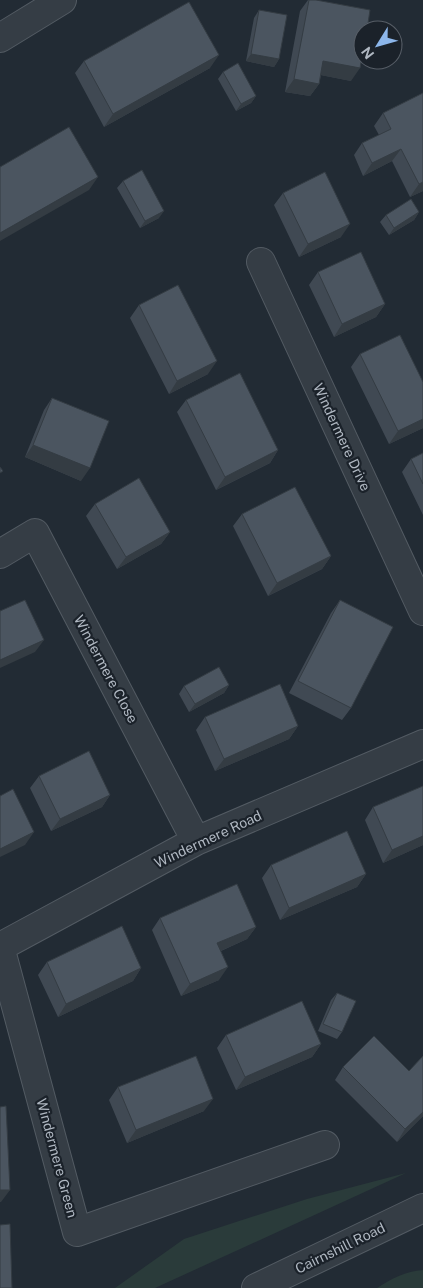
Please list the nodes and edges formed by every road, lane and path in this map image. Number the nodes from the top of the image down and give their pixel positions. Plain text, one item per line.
1 (62, 0) edge
2 (0, 38) edge
3 (261, 262) dead end
4 (0, 554) edge
5 (423, 612) edge
6 (423, 744) edge
7 (196, 841) junction
8 (0, 947) edge
9 (324, 1145) dead end
10 (423, 1208) edge
11 (256, 1288) edge

1 - 2 street
3 - 5 street, Windermere Drive
4 - 7 street, Windermere Close
6 - 7 street, Windermere Road
7 - 8 street, Windermere Road
8 - 9 street, Windermere Green
10 - 11 street, Cairnshill Road

